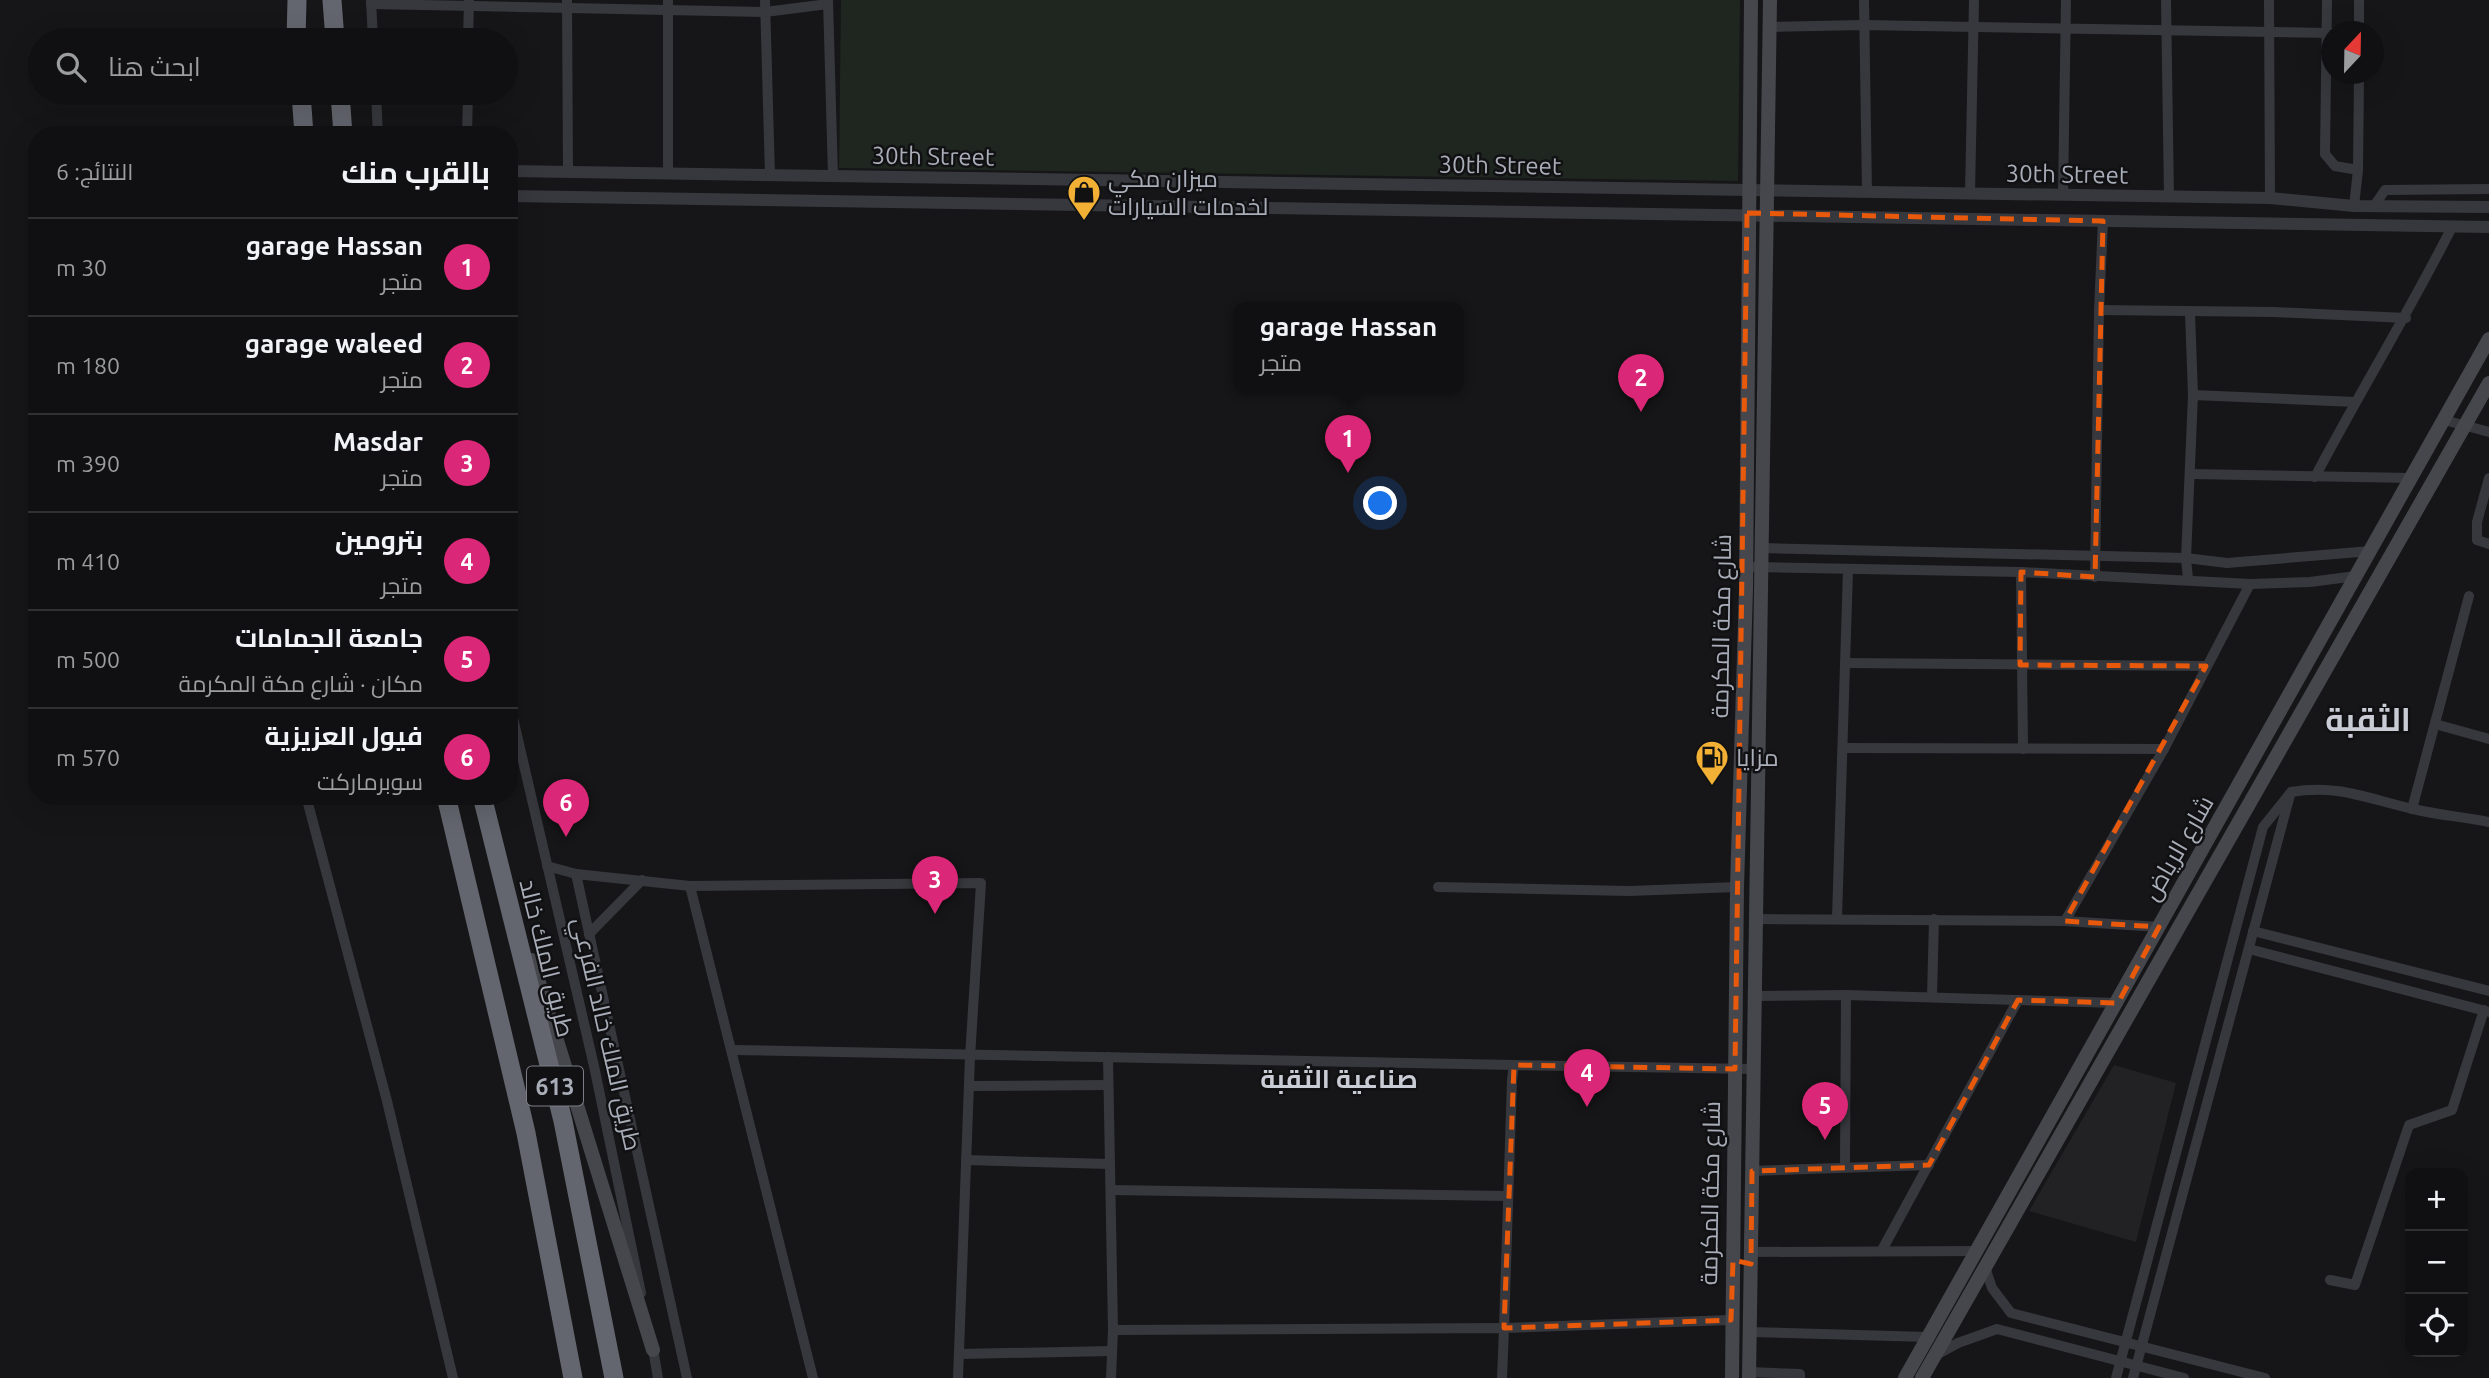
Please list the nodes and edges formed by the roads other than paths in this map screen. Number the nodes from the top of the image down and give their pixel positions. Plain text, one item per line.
1 (297, 0) edge
2 (332, 0) edge
3 (765, 0) edge
4 (1751, 0) edge
5 (1770, 0) edge
6 (1864, 0) edge
7 (1974, 0) edge
8 (2066, 0) edge
9 (2165, 0) edge
10 (2269, 0) edge
11 (2327, 0) edge
12 (2359, 0) edge
13 (371, 2) edge
14 (828, 2) edge
15 (469, 3) edge
16 (567, 4) edge
17 (668, 4) edge
18 (765, 12) junction
19 (2328, 21) edge
20 (2357, 21) edge
21 (1863, 24) junction
22 (1770, 27) junction
23 (1974, 27) junction
24 (296, 28) edge
25 (334, 28) edge
26 (372, 28) edge
27 (468, 28) edge
28 (2066, 29) junction
29 (2165, 30) junction
30 (2268, 32) junction
31 (2321, 33) edge
32 (2327, 84) edge
33 (2359, 84) edge
34 (302, 105) edge
35 (341, 105) edge
36 (377, 105) edge
37 (468, 105) edge
38 (303, 126) edge
39 (342, 126) edge
40 (378, 126) edge
41 (467, 126) edge
42 (2358, 170) junction
43 (518, 171) edge
44 (568, 172) junction
45 (668, 173) junction
46 (770, 174) junction
47 (833, 176) junction
48 (2489, 189) edge
49 (1748, 190) junction
50 (1769, 191) junction
51 (1867, 192) junction
52 (1970, 193) junction
53 (2063, 195) junction
54 (518, 196) edge
55 (2169, 197) junction
56 (2270, 198) junction
57 (2354, 206) junction
58 (2374, 206) junction
59 (2489, 207) edge
60 (1747, 214) junction
61 (1769, 214) junction
62 (2103, 221) junction
63 (2452, 227) junction
64 (2489, 227) edge
65 (2099, 310) junction
66 (2190, 313) junction
67 (2406, 318) junction
68 (2489, 339) edge
69 (2487, 390) edge
70 (2193, 395) junction
71 (2355, 402) junction
72 (2444, 420) junction
73 (2464, 426) junction
74 (2489, 432) edge
75 (2190, 474) junction
76 (2315, 477) junction
77 (2412, 478) junction
78 (2489, 478) edge
79 (2489, 544) edge
80 (1762, 548) junction
81 (2371, 551) junction
82 (2097, 557) junction
83 (2186, 558) junction
84 (1746, 565) junction
85 (1762, 568) junction
86 (1848, 570) junction
87 (2021, 572) junction
88 (2356, 576) junction
89 (2095, 577) junction
90 (2188, 579) junction
91 (2250, 584) junction
92 (2469, 596) dead end
93 (1845, 663) junction
94 (2020, 665) junction
95 (2206, 666) junction
96 (2435, 724) junction
97 (2489, 739) edge
98 (518, 740) edge
99 (1844, 748) junction
100 (2023, 749) junction
101 (2164, 749) junction
102 (2291, 792) junction
103 (308, 805) edge
104 (448, 805) edge
105 (484, 805) edge
106 (2412, 809) junction
107 (2489, 822) edge
108 (493, 842) junction
109 (547, 866) junction
110 (576, 874) junction
111 (2189, 876) junction
112 (642, 880) junction
113 (2203, 883) junction
114 (690, 886) junction
115 (1438, 887) dead end
116 (1737, 887) junction
117 (1837, 918) junction
118 (1755, 919) junction
119 (1934, 919) junction
120 (2066, 921) junction
121 (2159, 927) junction
122 (2253, 930) junction
123 (589, 934) junction
124 (2249, 949) junction
125 (2489, 992) edge
126 (1846, 995) junction
127 (1755, 996) junction
128 (1932, 997) junction
129 (2018, 1000) junction
130 (2118, 1003) junction
131 (2486, 1011) edge
132 (733, 1050) junction
133 (970, 1056) junction
134 (1108, 1057) junction
135 (1514, 1065) junction
136 (1735, 1069) junction
137 (1754, 1069) junction
138 (1108, 1085) junction
139 (969, 1086) junction
140 (966, 1160) junction
141 (1110, 1164) junction
142 (1928, 1165) junction
143 (1844, 1166) junction
144 (1752, 1171) junction
145 (1111, 1189) junction
146 (1508, 1196) junction
147 (1733, 1244) junction
148 (1882, 1250) junction
149 (1978, 1251) junction
150 (1751, 1258) junction
151 (1986, 1270) junction
152 (2330, 1280) dead end
153 (2011, 1313) junction
154 (1731, 1320) junction
155 (1504, 1328) junction
156 (1113, 1330) junction
157 (2005, 1331) junction
158 (1749, 1332) junction
159 (1928, 1337) junction
160 (2125, 1342) junction
161 (2142, 1346) junction
162 (653, 1350) junction
163 (1112, 1351) junction
164 (960, 1354) junction
165 (1934, 1356) junction
166 (2120, 1362) junction
167 (2136, 1365) junction
168 (1749, 1375) edge
169 (453, 1378) edge
170 (571, 1378) edge
171 (614, 1378) edge
172 (658, 1378) edge
173 (687, 1378) edge
174 (813, 1378) edge
175 (958, 1378) edge
176 (1111, 1378) edge
177 (1502, 1378) edge
178 (1732, 1378) edge
179 (1800, 1378) edge
180 (1905, 1378) edge
181 (1922, 1378) edge
182 (2116, 1378) edge
183 (2133, 1378) edge
184 (2184, 1378) edge
185 (2265, 1378) edge

1 - 24 highway
2 - 25 highway
3 - 18 street
4 - 49 main road, شارع مكة المكرمة
5 - 22 main road, شارع مكة المكرمة
6 - 21 street
7 - 23 street
8 - 28 street
9 - 29 street
10 - 30 street
11 - 19 street
12 - 20 street
13 - 15 street
13 - 26 street
14 - 18 street
14 - 47 street
15 - 16 street
15 - 27 street
16 - 17 street
16 - 44 street
17 - 18 street
17 - 45 street
18 - 46 street
21 - 22 street
21 - 23 street
21 - 51 street
22 - 50 main road, شارع مكة المكرمة
23 - 28 street
23 - 52 street
28 - 29 street
28 - 53 street
29 - 30 street
29 - 55 street
30 - 31 street
30 - 56 street
32 - 42 street
33 - 42 street
34 - 38 highway
35 - 39 highway
36 - 40 street
37 - 41 street
42 - 57 street
43 - 44 street, 30th Street
44 - 45 street, 30th Street
45 - 46 street, 30th Street
46 - 47 street, 30th Street
47 - 49 street, 30th Street
48 - 58 street
49 - 50 street, 30th Street
49 - 60 main road, شارع مكة المكرمة
50 - 51 street, 30th Street
50 - 61 main road, شارع مكة المكرمة
51 - 52 street, 30th Street
52 - 53 street, 30th Street
53 - 55 street, 30th Street
54 - 60 street, 30th Street
55 - 56 street, 30th Street
56 - 57 street, 30th Street
57 - 58 street, 30th Street
58 - 59 street, 30th Street
60 - 61 street, 30th Street
60 - 84 main road, شارع مكة المكرمة
61 - 62 street, 30th Street
61 - 80 main road, شارع مكة المكرمة
62 - 63 street, 30th Street
62 - 65 street
63 - 64 street, 30th Street
63 - 67 street
65 - 66 street
65 - 82 street
66 - 67 street
66 - 70 street
67 - 71 street
68 - 72 main road, شارع الرياض
69 - 73 main road, شارع الرياض
70 - 71 street
70 - 75 street
71 - 76 street
72 - 73 street
72 - 77 main road, شارع الرياض
73 - 74 street
73 - 113 main road, شارع الرياض
75 - 76 street
75 - 83 street
76 - 77 street
77 - 81 main road, شارع الرياض
78 - 79 street
80 - 82 street
80 - 85 main road, شارع مكة المكرمة
81 - 83 street
81 - 88 main road, شارع الرياض
82 - 83 street
82 - 89 street
83 - 90 street
84 - 85 street
84 - 116 main road, شارع مكة المكرمة
85 - 86 street
85 - 118 main road, شارع مكة المكرمة
86 - 87 street
86 - 93 street
87 - 89 street
87 - 94 street
88 - 91 street
88 - 111 main road, شارع الرياض
89 - 90 street
90 - 91 street
91 - 95 street
92 - 96 street
93 - 94 street
93 - 99 street
94 - 95 street
94 - 100 street
95 - 101 street
96 - 97 street
96 - 106 street
98 - 109 street, طريق الملك خالد الفرعي
99 - 100 street
99 - 117 street
100 - 101 street
101 - 120 street
102 - 106 street
102 - 122 street
102 - 160 street
103 - 169 street
104 - 170 highway, 613
105 - 108 highway, طريق الملك خالد / 613
106 - 107 street
108 - 162 main road
108 - 171 highway, طريق الملك خالد / 613
109 - 110 street
109 - 162 street, طريق الملك خالد الفرعي
110 - 112 street
110 - 123 street
111 - 113 main road
111 - 121 main road, شارع الرياض
112 - 114 street
112 - 123 street
113 - 151 main road, شارع الرياض
114 - 132 street
114 - 133 street
115 - 116 street
116 - 136 main road, شارع مكة المكرمة
117 - 118 street
117 - 119 street
118 - 127 main road, شارع مكة المكرمة
119 - 120 street
119 - 128 street
120 - 121 street
121 - 130 main road, شارع الرياض
122 - 124 street
122 - 125 street
123 - 173 street
124 - 131 street
124 - 161 street
126 - 127 street
126 - 128 street
126 - 143 street
127 - 137 main road, شارع مكة المكرمة
128 - 129 street
129 - 130 street
129 - 142 street
130 - 149 main road, شارع الرياض
131 - 152 street
132 - 133 street
132 - 174 street
133 - 134 street
133 - 139 street
134 - 135 street
134 - 138 street
135 - 136 street
135 - 146 street
136 - 137 street
136 - 147 main road, شارع مكة المكرمة
137 - 144 main road, شارع مكة المكرمة
138 - 139 street
138 - 141 street
139 - 140 street
140 - 141 street
140 - 164 street
141 - 145 street
142 - 143 street
142 - 148 street
143 - 144 street
144 - 150 main road, شارع مكة المكرمة
145 - 146 street
145 - 156 street
146 - 155 street
147 - 150 main road
147 - 154 main road, شارع مكة المكرمة
148 - 149 street
148 - 150 street
149 - 159 main road, شارع الرياض
150 - 158 main road, شارع مكة المكرمة
151 - 153 street
151 - 165 main road, شارع الرياض
153 - 157 street
153 - 160 street
154 - 155 street
154 - 178 main road, شارع مكة المكرمة
155 - 156 street
155 - 177 street
156 - 163 street
157 - 165 street
157 - 166 street
158 - 159 street
158 - 168 main road, شارع مكة المكرمة
159 - 180 main road, شارع الرياض
160 - 161 street
160 - 166 street
161 - 167 street
161 - 185 street
162 - 172 street, طريق الملك خالد الفرعي
163 - 164 street
163 - 176 street
164 - 175 street
165 - 181 main road, شارع الرياض
166 - 167 street
166 - 182 street
167 - 183 street
167 - 184 street
168 - 179 street

